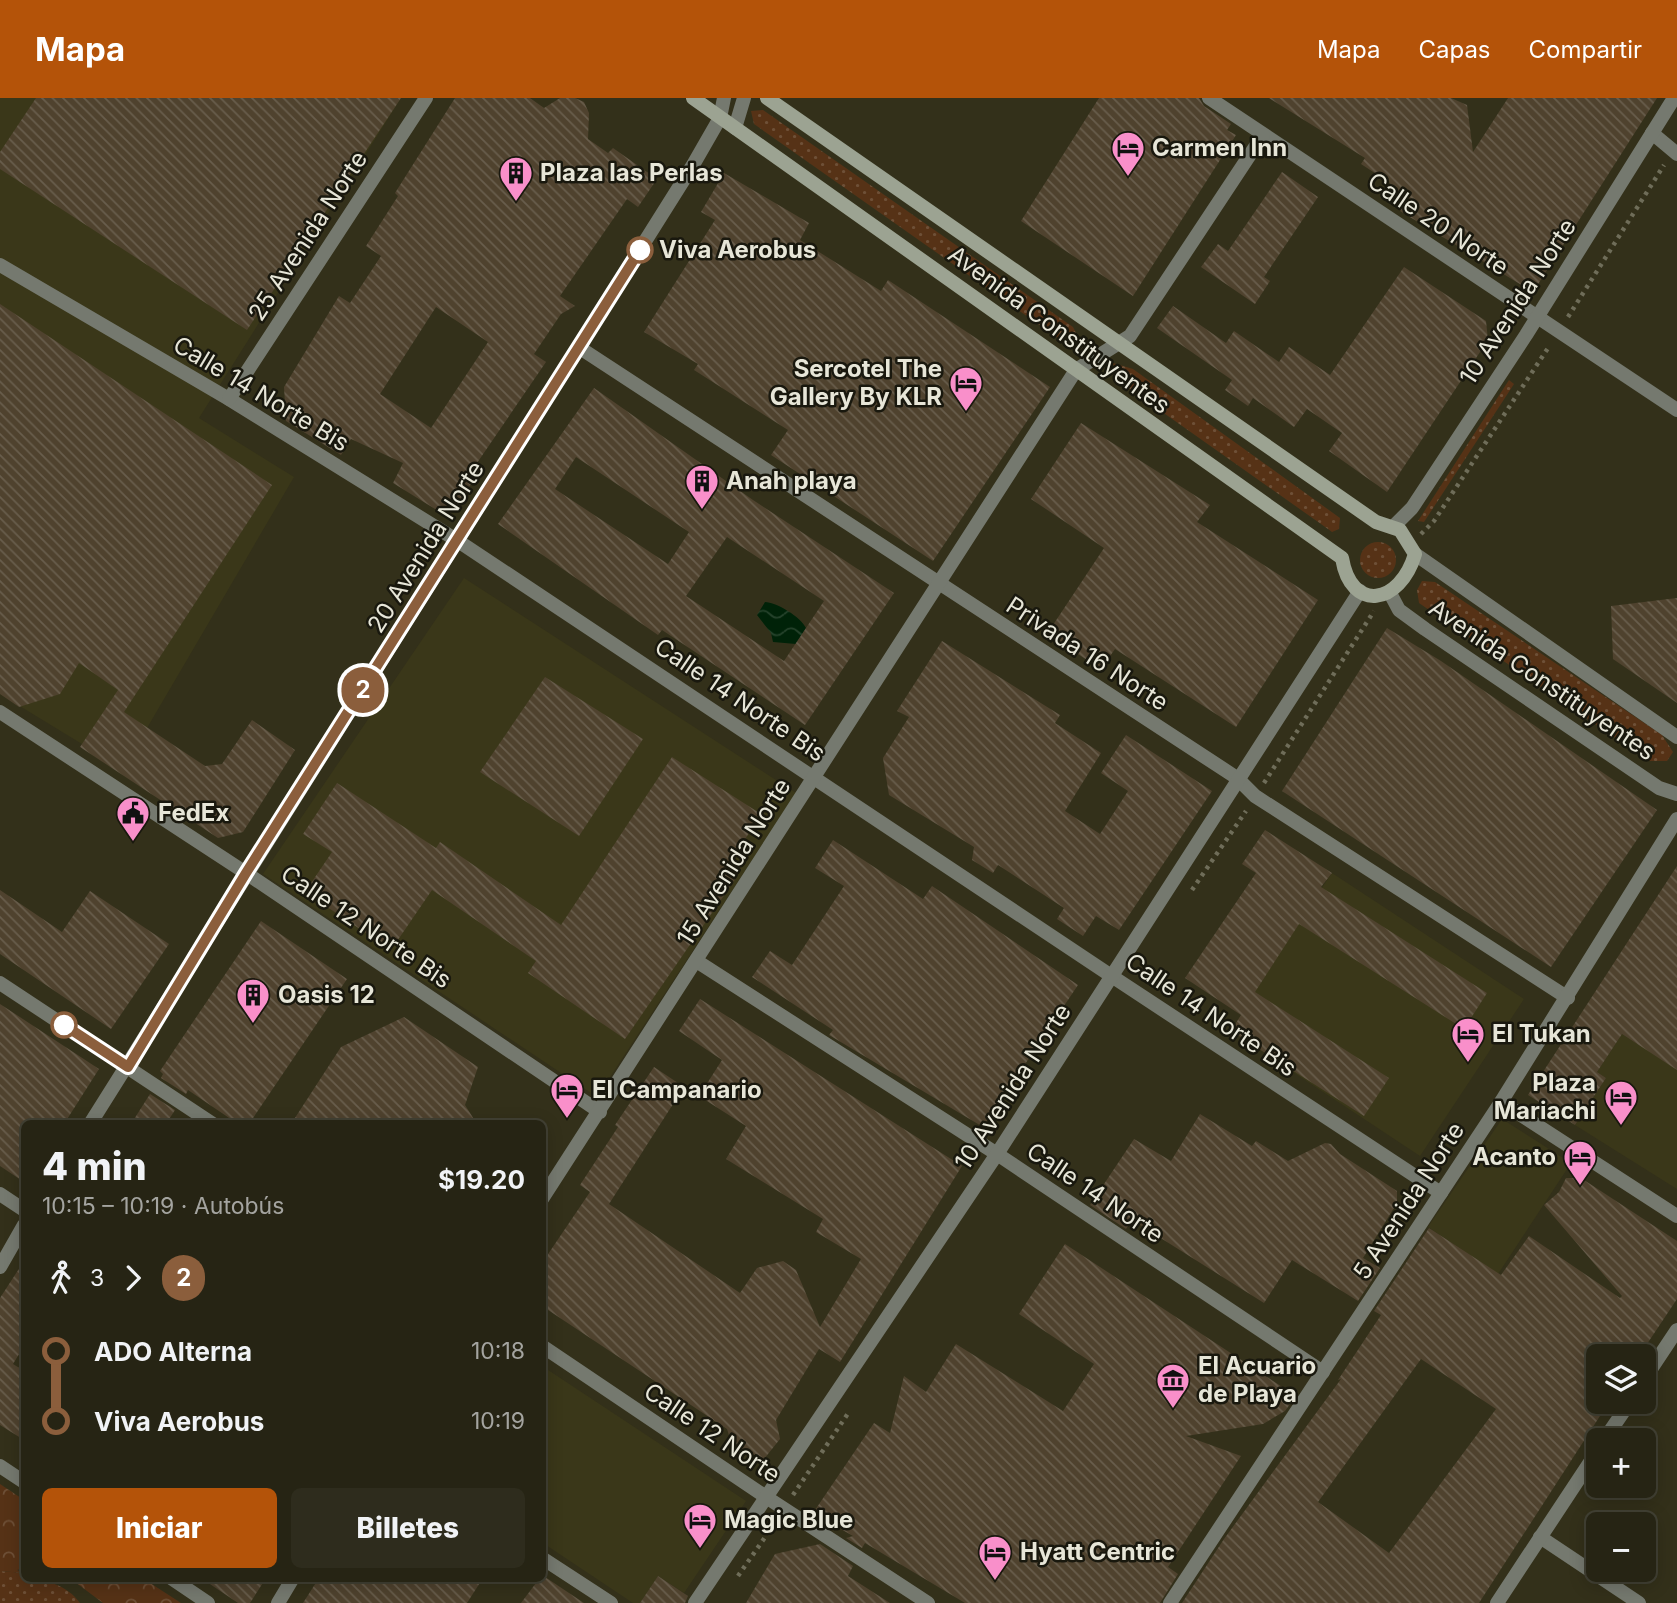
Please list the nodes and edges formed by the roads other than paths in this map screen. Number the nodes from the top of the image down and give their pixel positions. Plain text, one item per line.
1 (426, 98) edge
2 (693, 98) edge
3 (724, 98) edge
4 (744, 98) edge
5 (767, 98) edge
6 (1209, 98) edge
7 (1674, 98) edge
8 (720, 118) junction
9 (735, 128) junction
10 (1652, 133) junction
11 (1263, 135) junction
12 (1677, 154) edge
13 (0, 265) edge
14 (1536, 318) junction
15 (1120, 343) junction
16 (580, 348) junction
17 (1076, 370) junction
18 (229, 399) junction
19 (1677, 410) edge
20 (1394, 526) junction
21 (458, 541) junction
22 (1415, 554) junction
23 (939, 584) junction
24 (1360, 591) junction
25 (1390, 593) junction
26 (0, 712) edge
27 (1677, 737) edge
28 (814, 777) junction
29 (1237, 778) junction
30 (1677, 794) edge
31 (1677, 819) edge
32 (246, 873) junction
33 (698, 962) junction
34 (1113, 977) junction
35 (0, 983) edge
36 (1568, 998) junction
37 (128, 1067) junction
38 (1501, 1102) junction
39 (600, 1112) junction
40 (93, 1120) edge
41 (207, 1120) edge
42 (997, 1154) junction
43 (546, 1193) edge
44 (1441, 1193) junction
45 (0, 1194) edge
46 (21, 1207) edge
47 (1677, 1216) edge
48 (21, 1230) edge
49 (0, 1267) edge
50 (1677, 1330) edge
51 (546, 1349) edge
52 (1656, 1362) edge
53 (1323, 1373) junction
54 (0, 1466) edge
55 (1586, 1468) edge
56 (21, 1480) edge
57 (766, 1497) junction
58 (1540, 1537) junction
59 (546, 1561) edge
60 (177, 1582) edge
61 (291, 1582) edge
62 (208, 1603) edge
63 (278, 1603) edge
64 (611, 1603) edge
65 (695, 1603) edge
66 (928, 1603) edge
67 (1170, 1603) edge
68 (1497, 1603) edge
69 (1639, 1603) edge

1 - 18 street, 25 Avenida Norte
2 - 8 main road, Avenida Constituyentes
3 - 8 street, 20 Avenida Norte
4 - 9 street
5 - 15 main road, Avenida Constituyentes
6 - 11 street, Calle 20 Norte
7 - 10 street, 10 Avenida Norte
8 - 9 main road, Avenida Constituyentes
8 - 16 street, 20 Avenida Norte
9 - 17 main road, Avenida Constituyentes
10 - 12 street
10 - 14 street, 10 Avenida Norte
11 - 14 street, Calle 20 Norte
11 - 15 street
13 - 18 street, Calle 14 Norte Bis
14 - 19 street, Calle 20 Norte
14 - 20 street, 10 Avenida Norte
15 - 17 street
15 - 20 main road, Avenida Constituyentes
16 - 21 street, 20 Avenida Norte
16 - 23 street, Privada 16 Norte
17 - 23 street, 15 Avenida Norte
17 - 24 main road, Avenida Constituyentes
18 - 21 street, Calle 14 Norte Bis
20 - 22 main road, Avenida Constituyentes
21 - 28 street, Calle 14 Norte Bis
21 - 32 street, 20 Avenida Norte
22 - 25 main road, Avenida Constituyentes
22 - 27 street, Avenida Constituyentes
23 - 28 street, 15 Avenida Norte
23 - 29 street, Privada 16 Norte
24 - 25 main road
24 - 29 street, 10 Avenida Norte
25 - 30 street, Avenida Constituyentes
26 - 32 street, Calle 12 Norte Bis
28 - 33 street, 15 Avenida Norte
28 - 34 street, Calle 14 Norte Bis
29 - 34 street, 10 Avenida Norte
29 - 36 street, Privada 16 Norte
31 - 36 street, 5 Avenida Norte
32 - 37 street, 20 Avenida Norte
32 - 39 street, Calle 12 Norte Bis
33 - 39 street, 15 Avenida Norte
33 - 42 street, Calle 14 Norte
34 - 42 street, 10 Avenida Norte
34 - 44 street, Calle 14 Norte Bis
35 - 37 street
36 - 38 street, 5 Avenida Norte
37 - 40 street, 20 Avenida Norte
37 - 41 street
38 - 44 street, 5 Avenida Norte
38 - 47 street
39 - 43 street, 15 Avenida Norte
42 - 53 street, Calle 14 Norte
42 - 57 street, 10 Avenida Norte
44 - 53 street, 5 Avenida Norte
45 - 46 street
48 - 49 street
50 - 52 street
51 - 57 street, Calle 12 Norte
53 - 67 street, 5 Avenida Norte
54 - 56 street
55 - 58 street
57 - 65 street, 10 Avenida Norte
57 - 66 street, Calle 12 Norte
58 - 68 street
58 - 69 street
59 - 64 street
60 - 62 street
61 - 63 street

